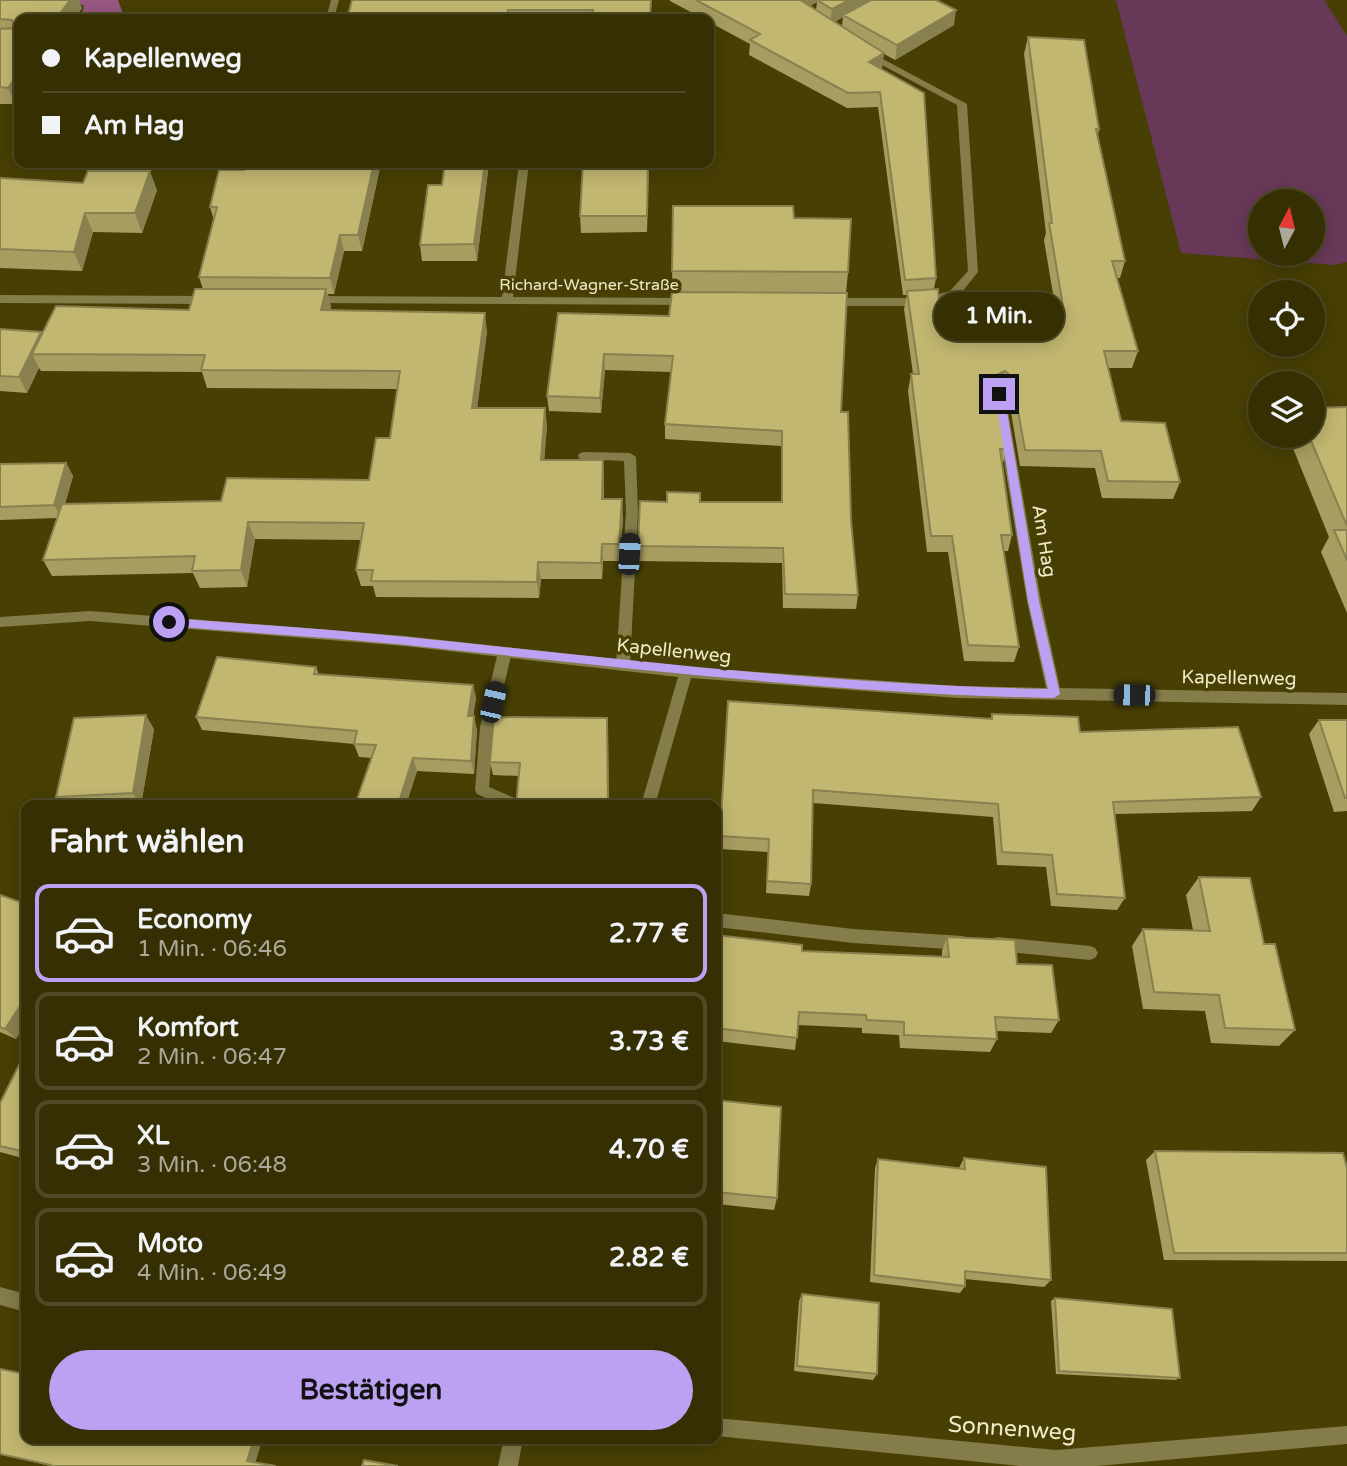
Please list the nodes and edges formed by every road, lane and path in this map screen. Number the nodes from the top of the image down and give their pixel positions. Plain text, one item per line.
1 (861, 50) edge
2 (523, 168) edge
3 (0, 299) edge
4 (219, 300) edge
5 (301, 300) edge
6 (507, 300) junction
7 (694, 302) edge
8 (816, 302) edge
9 (999, 394) edge
10 (584, 456) dead end
11 (0, 622) edge
12 (505, 652) junction
13 (623, 665) junction
14 (686, 672) junction
15 (1054, 694) junction
16 (1347, 699) edge
17 (505, 800) edge
18 (649, 800) edge
19 (721, 921) edge
20 (1090, 953) dead end
21 (0, 1296) edge
22 (21, 1302) edge
23 (721, 1427) edge
24 (1347, 1435) edge
25 (512, 1444) edge
26 (508, 1466) edge

1 - 8 street
2 - 6 street
3 - 4 street
5 - 6 street, Richard-Wagner-Straße
6 - 7 street, Richard-Wagner-Straße
9 - 15 street, Am Hag
10 - 13 street
11 - 12 street, Kapellenweg
12 - 13 street, Kapellenweg
12 - 17 street
13 - 14 street, Kapellenweg
14 - 15 street, Kapellenweg
14 - 18 street
15 - 16 street, Kapellenweg
19 - 20 street
21 - 22 street
23 - 24 street, Sonnenweg
25 - 26 street

